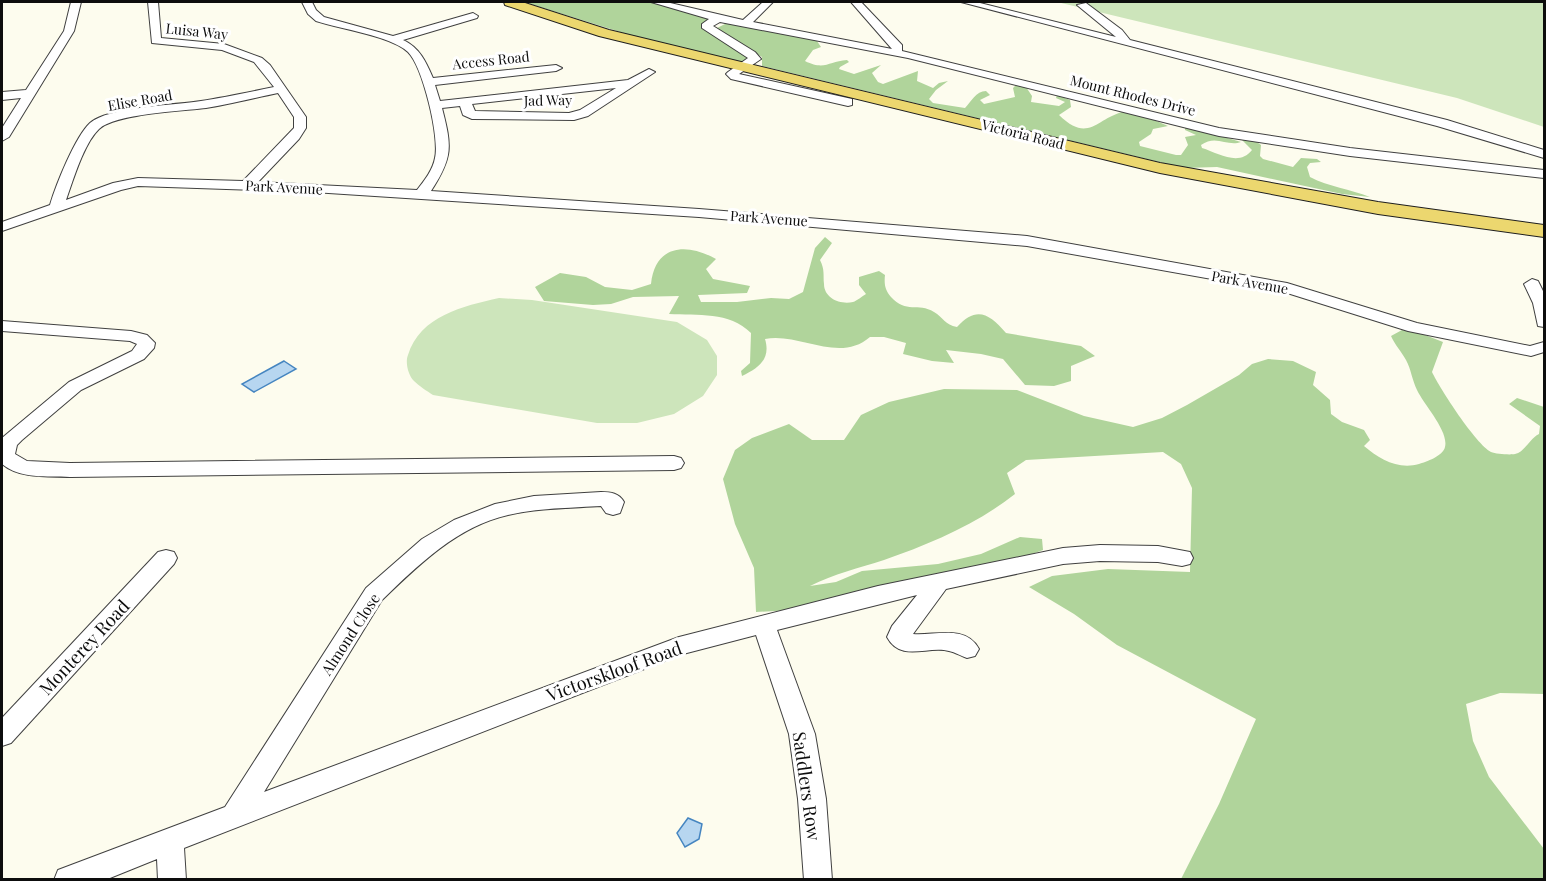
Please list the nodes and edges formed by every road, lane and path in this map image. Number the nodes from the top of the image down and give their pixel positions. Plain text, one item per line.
1 (76, 2) edge
2 (153, 2) edge
3 (307, 2) edge
4 (510, 2) edge
5 (656, 2) edge
6 (768, 2) edge
7 (856, 2) edge
8 (966, 2) edge
9 (1082, 5) dead end
10 (473, 16) dead end
11 (718, 18) junction
12 (746, 23) junction
13 (391, 40) junction
14 (1126, 42) junction
15 (896, 53) junction
16 (556, 68) dead end
17 (732, 71) junction
18 (649, 72) dead end
19 (430, 82) junction
20 (631, 82) junction
21 (280, 89) junction
22 (30, 93) junction
23 (2, 96) edge
24 (465, 102) junction
25 (848, 102) dead end
26 (434, 105) junction
27 (2, 137) edge
28 (1545, 154) edge
29 (1545, 174) edge
30 (247, 185) junction
31 (421, 195) junction
32 (56, 208) junction
33 (2, 227) edge
34 (1545, 231) edge
35 (1532, 284) dead end
36 (1545, 322) edge
37 (2, 326) edge
38 (1538, 349) edge
39 (674, 463) dead end
40 (613, 508) dead end
41 (166, 558) dead end
42 (1182, 558) dead end
43 (939, 582) junction
44 (765, 626) junction
45 (967, 649) dead end
46 (2, 735) edge
47 (236, 814) junction
48 (170, 841) junction
49 (68, 879) edge
50 (172, 879) edge
51 (818, 879) edge

1 - 22 street
2 - 21 street, Luisa Way
3 - 13 street
4 - 17 main road, Victoria Road
5 - 11 street, Mount Rhodes Drive
6 - 12 street
7 - 15 street
8 - 14 street
9 - 14 street
10 - 13 street
11 - 12 street, Mount Rhodes Drive
11 - 17 street
12 - 15 street, Mount Rhodes Drive
13 - 19 street
14 - 28 street
15 - 29 street, Mount Rhodes Drive
16 - 19 street, Access Road
17 - 25 street
17 - 34 main road, Victoria Road
18 - 20 street, Jad Way
19 - 26 street
20 - 24 street, Jad Way
20 - 24 street, Jad Way
21 - 30 street, Luisa Way
21 - 32 street, Elise Road
22 - 23 street
22 - 27 street
24 - 26 street, Jad Way
26 - 31 street
30 - 31 street, Park Avenue
30 - 32 street, Park Avenue
31 - 38 street, Park Avenue
32 - 33 street, Park Avenue
35 - 36 street
37 - 39 street
40 - 47 street, Almond Close
41 - 46 street, Monterey Road
42 - 43 street, Victorskloof Road
43 - 44 street, Victorskloof Road
43 - 45 street
44 - 47 street, Victorskloof Road
44 - 51 street, Saddlers Row
47 - 48 street, Victorskloof Road
48 - 49 street, Victorskloof Road
48 - 50 street

